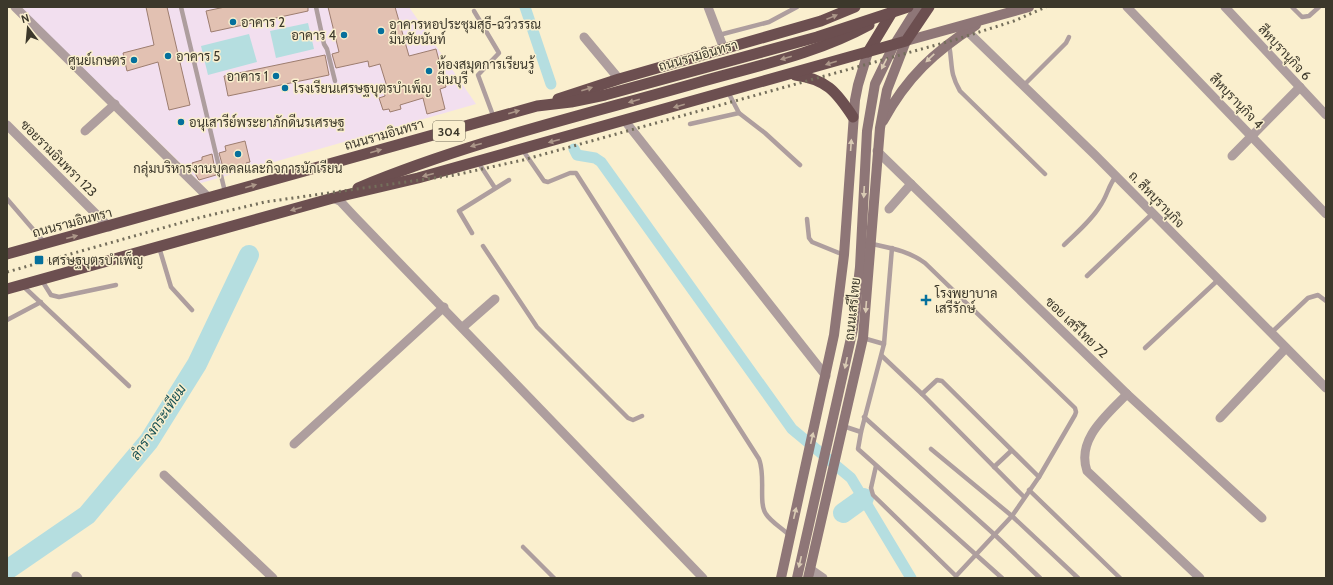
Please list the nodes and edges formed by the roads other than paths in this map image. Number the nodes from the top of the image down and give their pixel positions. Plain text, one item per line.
1 (15, 7) edge
2 (181, 7) edge
3 (316, 7) edge
4 (708, 7) edge
5 (797, 7) edge
6 (854, 7) edge
7 (908, 7) edge
8 (918, 7) edge
9 (929, 7) edge
10 (1029, 7) edge
11 (1127, 7) edge
12 (1225, 7) edge
13 (1292, 7) edge
14 (1319, 7) edge
15 (894, 9) edge
16 (474, 11) dead end
17 (985, 19) junction
18 (967, 31) junction
19 (719, 36) junction
20 (584, 37) dead end
21 (1069, 37) dead end
22 (906, 41) junction
23 (949, 43) junction
24 (724, 49) junction
25 (868, 52) junction
26 (692, 71) junction
27 (792, 74) junction
28 (619, 79) junction
29 (335, 81) dead end
30 (1024, 85) junction
31 (1300, 87) junction
32 (728, 92) junction
33 (702, 100) junction
34 (115, 104) junction
35 (537, 106) junction
36 (739, 113) junction
37 (1326, 115) edge
38 (853, 117) junction
39 (494, 118) junction
40 (625, 121) junction
41 (690, 124) dead end
42 (7, 125) edge
43 (880, 128) junction
44 (84, 131) dead end
45 (1251, 135) junction
46 (522, 149) junction
47 (877, 151) junction
48 (1232, 156) dead end
49 (478, 162) junction
50 (800, 165) dead end
51 (1046, 174) dead end
52 (1116, 176) junction
53 (509, 180) dead end
54 (911, 184) junction
55 (495, 188) junction
56 (226, 194) junction
57 (209, 198) junction
58 (333, 198) junction
59 (7, 199) edge
60 (889, 209) dead end
61 (1152, 214) junction
62 (1326, 214) edge
63 (807, 219) dead end
64 (109, 226) junction
65 (472, 233) dead end
66 (45, 244) junction
67 (872, 244) junction
68 (1064, 245) dead end
69 (483, 246) dead end
70 (159, 247) junction
71 (892, 248) junction
72 (7, 254) edge
73 (844, 255) junction
74 (1087, 276) dead end
75 (841, 278) junction
76 (41, 279) junction
77 (1218, 280) junction
78 (868, 282) junction
79 (22, 285) junction
80 (116, 286) dead end
81 (7, 289) edge
82 (495, 299) dead end
83 (1326, 301) edge
84 (41, 302) junction
85 (444, 307) junction
86 (192, 310) dead end
87 (7, 320) edge
88 (463, 327) junction
89 (1271, 333) junction
90 (863, 338) junction
91 (884, 344) junction
92 (1145, 348) dead end
93 (1286, 348) junction
94 (882, 356) junction
95 (826, 376) junction
96 (129, 386) dead end
97 (1326, 388) edge
98 (922, 394) junction
99 (1127, 394) junction
100 (642, 416) dead end
101 (864, 417) junction
102 (1220, 418) dead end
103 (843, 426) junction
104 (861, 432) junction
105 (294, 444) dead end
106 (931, 449) dead end
107 (1010, 451) junction
108 (876, 466) junction
109 (994, 467) junction
110 (164, 475) dead end
111 (1039, 477) junction
112 (1029, 490) junction
113 (1024, 497) junction
114 (1012, 516) junction
115 (1262, 518) dead end
116 (790, 535) junction
117 (996, 535) junction
118 (523, 548) dead end
119 (977, 554) junction
120 (809, 573) edge
121 (956, 577) edge
122 (273, 578) edge
123 (554, 578) edge
124 (703, 578) edge
125 (781, 578) edge
126 (797, 578) edge
127 (824, 578) edge
128 (1002, 578) edge
129 (1040, 578) edge
130 (1078, 578) edge
131 (1120, 578) edge
132 (1200, 578) edge

1 - 34 street
2 - 56 lane
3 - 29 lane
4 - 19 street
5 - 19 lane
24 -> 6 highway
7 - 15 highway, ถนนรามอินทรา / 304
8 -> 126 main road
9 - 22 highway
10 - 17 main road
11 - 45 street, สีหบุรานุกิจ 4
12 - 31 street, สีหบุรานุกิจ 6
13 - 14 lane
15 - 25 highway
15 - 26 highway, ถนนรามอินทรา / 304
15 -> 58 highway
16 - 39 lane
17 - 18 main road
17 - 22 main road
18 - 23 main road
18 - 30 street, ถ. สีหบุรานุกิจ
19 - 24 street
20 - 28 street
21 - 30 lane
22 - 25 highway
22 - 43 main road, ถนนเสรีไทย
23 -> 43 main road
23 - 51 lane
24 - 28 highway
25 -> 27 highway
25 - 38 main road, ถนนเสรีไทย
26 - 33 highway
26 - 35 highway, ถนนรามอินทรา / 304
27 - 32 highway
27 - 38 highway
35 -> 28 highway
30 - 52 street, ถ. สีหบุรานุกิจ
31 - 37 street, สีหบุรานุกิจ 6
31 - 45 street
32 - 33 highway
32 - 36 lane
33 -> 40 highway
34 - 44 street
34 - 57 street
39 -> 35 highway, ถนนรามอินทรา / 304
36 - 41 lane
36 - 50 lane
73 -> 38 main road, ถนนเสรีไทย
56 -> 39 highway, ถนนรามอินทรา / 304
40 -> 46 highway
40 - 95 street
42 - 64 street, ซอยรามอินทรา 123
43 - 47 main road, ถนนเสรีไทย
45 - 48 street
45 - 62 street, สีหบุรานุกิจ 4
46 - 49 highway
46 - 116 lane
47 - 54 street, ซอย เสรีไทย 72
47 - 67 main road, ถนนเสรีไทย
49 - 55 lane
49 -> 58 highway
52 - 61 street, ถ. สีหบุรานุกิจ
52 - 68 lane
53 - 55 lane
54 - 60 street
54 - 99 street, ซอย เสรีไทย 72
55 - 65 lane
56 - 57 highway, ถนนรามอินทรา / 304
57 - 64 highway, ถนนรามอินทรา / 304
58 -> 70 highway
58 - 85 street
59 - 66 lane
61 - 74 lane
61 - 77 street, ถ. สีหบุรานุกิจ
63 - 73 lane
66 -> 64 highway, ถนนรามอินทรา / 304
66 - 72 highway, ถนนรามอินทรา / 304
67 - 71 lane
67 - 78 main road, ถนนเสรีไทย
69 - 100 lane
70 - 76 highway
70 - 86 lane
71 - 91 lane
71 - 111 lane
73 - 75 main road, ถนนเสรีไทย
75 - 78 main road
75 - 95 main road, ถนนเสรีไทย
76 - 79 highway
76 - 80 lane
77 - 89 street, ถ. สีหบุรานุกิจ
77 - 92 lane
78 -> 90 main road, ถนนเสรีไทย
79 - 81 highway
79 - 84 lane
82 - 88 street
83 - 89 lane
84 - 87 lane
84 - 96 lane
85 - 88 street
85 - 105 street
88 - 124 street
89 - 93 street, ถ. สีหบุรานุกิจ
90 - 91 lane
90 - 103 main road, ถนนเสรีไทย
91 - 94 lane
93 - 97 street, ถ. สีหบุรานุกิจ
93 - 102 street
94 - 98 lane
94 - 101 lane
116 -> 95 main road, ถนนเสรีไทย
98 - 107 lane
98 - 109 lane
99 - 115 street, ซอย เสรีไทย 72
99 - 132 street
101 - 104 lane
101 - 117 lane
103 - 104 lane
103 - 120 main road, ถนนเสรีไทย
104 - 108 lane
106 - 114 lane
107 - 109 lane
107 - 111 lane
108 - 119 lane
108 - 121 lane
109 - 113 lane
110 - 122 street
111 - 112 lane
112 - 113 lane
112 - 131 lane
113 - 114 lane
114 - 117 lane
114 - 130 lane
116 - 125 main road, ถนนเสรีไทย
117 - 119 lane
117 - 129 lane
118 - 123 lane
119 - 121 lane
119 - 128 lane
120 - 127 street

